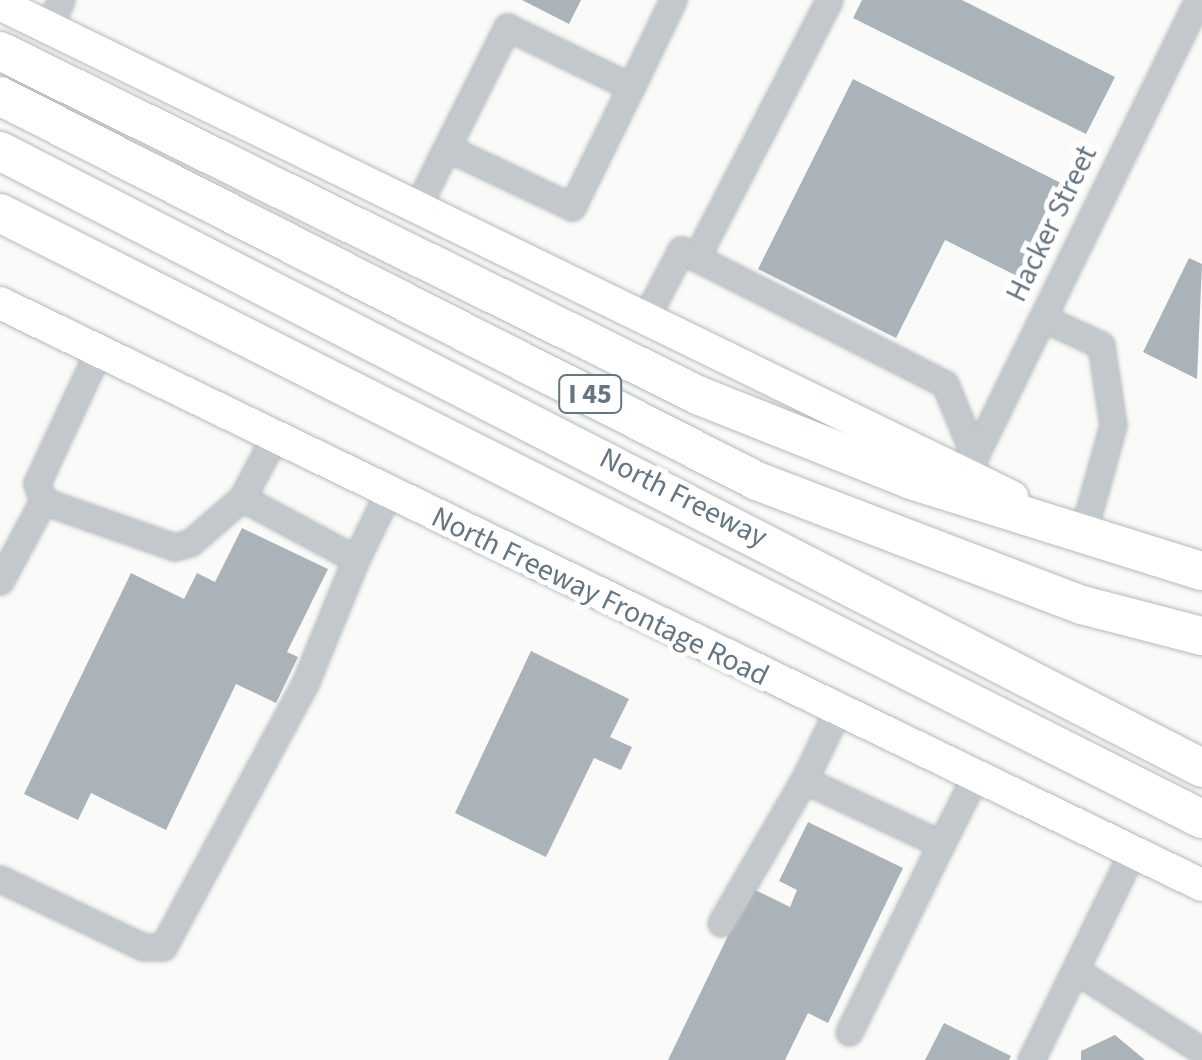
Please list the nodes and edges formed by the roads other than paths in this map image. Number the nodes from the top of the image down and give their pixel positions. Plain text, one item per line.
1 (673, 0) edge
2 (829, 0) edge
3 (1198, 0) edge
4 (0, 4) edge
5 (54, 13) edge
6 (0, 50) edge
7 (630, 87) junction
8 (0, 96) edge
9 (447, 148) junction
10 (0, 152) edge
11 (417, 208) junction
12 (0, 213) edge
13 (0, 226) edge
14 (696, 258) junction
15 (96, 261) junction
16 (0, 303) edge
17 (1042, 318) junction
18 (645, 320) junction
19 (98, 352) junction
20 (274, 438) junction
21 (970, 467) junction
22 (388, 493) junction
23 (242, 498) junction
24 (43, 501) junction
25 (1085, 526) junction
26 (1199, 558) edge
27 (356, 559) junction
28 (0, 581) edge
29 (1082, 605) junction
30 (1202, 611) edge
31 (1202, 636) edge
32 (837, 712) junction
33 (1202, 768) edge
34 (974, 777) junction
35 (804, 780) junction
36 (1202, 819) edge
37 (940, 844) junction
38 (1133, 851) junction
39 (0, 879) edge
40 (1202, 885) edge
41 (721, 923) dead end
42 (1075, 970) junction
43 (848, 1032) dead end
44 (1201, 1055) edge
45 (1031, 1060) edge

1 - 7 street
2 - 14 street
3 - 17 street, Hacker Street
4 - 5 main road
5 - 11 main road
6 - 26 highway
7 - 9 street
7 - 9 street
8 - 29 highway, North Freeway / I 45
9 - 11 street
10 - 33 highway, North Freeway
11 - 18 main road
12 - 15 highway, North Freeway
13 - 15 highway
14 - 18 street
14 - 21 street
15 - 36 highway, North Freeway
16 - 19 main road, North Freeway Frontage Road
17 - 21 street, Hacker Street
17 - 25 street
18 - 21 main road
19 - 20 main road, North Freeway Frontage Road
19 - 24 street
20 - 22 main road, North Freeway Frontage Road
20 - 23 street
21 - 25 main road
22 - 27 street
22 - 32 main road, North Freeway Frontage Road
23 - 24 street
23 - 27 street
24 - 28 street
25 - 26 main road
27 - 39 street
29 - 30 highway
29 - 31 highway, North Freeway / I 45
32 - 34 main road, North Freeway Frontage Road
32 - 35 street
34 - 37 street
34 - 38 main road, North Freeway Frontage Road
35 - 37 street
35 - 41 street
37 - 43 street
38 - 40 main road, North Freeway Frontage Road
38 - 42 street
42 - 44 street
42 - 45 street

